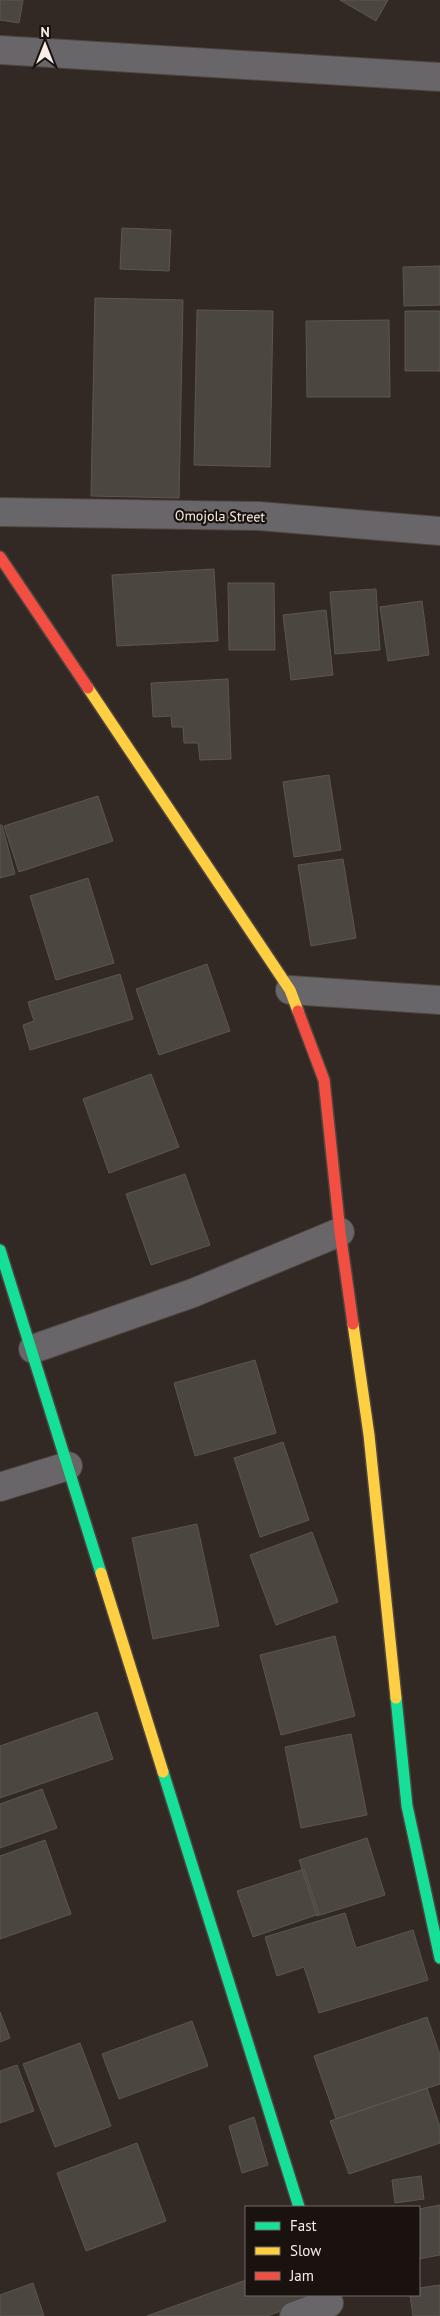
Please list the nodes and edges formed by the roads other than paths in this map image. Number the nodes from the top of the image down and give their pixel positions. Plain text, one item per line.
1 (0, 50) edge
2 (440, 77) edge
3 (0, 512) edge
4 (440, 531) edge
5 (0, 558) edge
6 (290, 990) junction
7 (440, 1000) edge
8 (340, 1232) junction
9 (0, 1250) edge
10 (32, 1349) junction
11 (68, 1466) junction
12 (0, 1487) edge
13 (440, 1958) edge
14 (299, 2206) edge
15 (330, 2304) edge
16 (294, 2316) edge

1 - 2 street
3 - 4 street, Omojola Street
5 - 6 street
6 - 7 street
6 - 8 street
8 - 10 street
8 - 13 street
9 - 10 street
10 - 11 street
11 - 12 street
11 - 14 street
15 - 16 street

